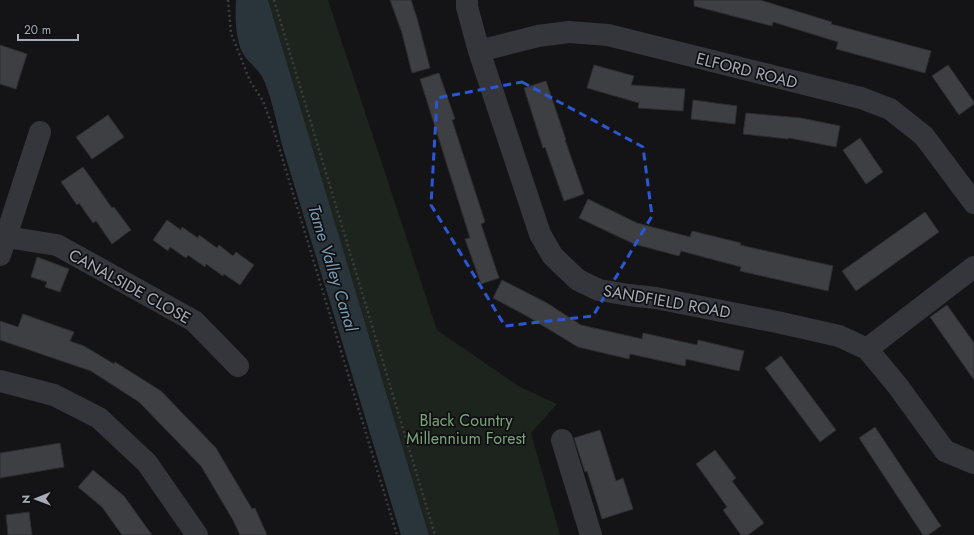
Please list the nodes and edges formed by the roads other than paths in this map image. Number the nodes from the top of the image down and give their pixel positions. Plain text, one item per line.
1 (467, 0) edge
2 (479, 51) junction
3 (40, 132) dead end
4 (974, 203) edge
5 (2, 247) edge
6 (974, 267) edge
7 (867, 349) junction
8 (238, 366) dead end
9 (0, 381) edge
10 (562, 440) dead end
11 (974, 463) edge
12 (198, 535) edge
13 (591, 535) edge

1 - 2 street, SANDFIELD ROAD
2 - 4 street, ELFORD ROAD
2 - 7 street, SANDFIELD ROAD
3 - 5 street
5 - 8 street, CANALSIDE CLOSE
6 - 7 street
7 - 11 street, SANDFIELD ROAD
9 - 12 street
10 - 13 street

